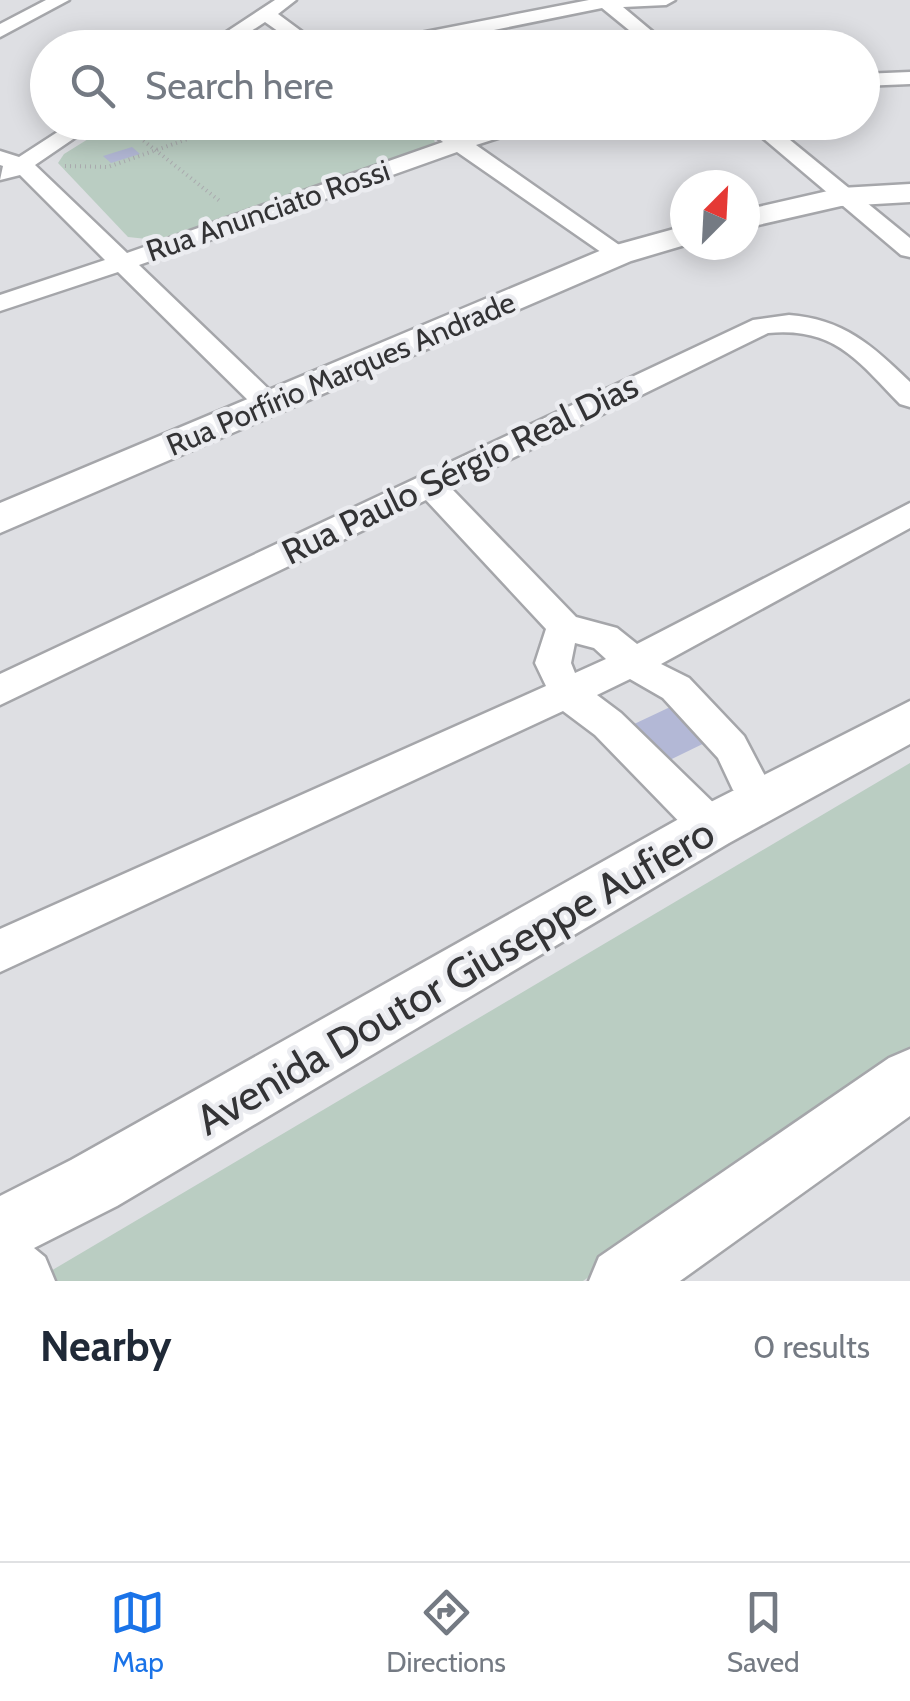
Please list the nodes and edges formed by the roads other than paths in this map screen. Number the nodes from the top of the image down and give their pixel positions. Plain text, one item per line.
1 (60, 0) edge
2 (286, 0) edge
3 (666, 0) edge
4 (604, 1) edge
5 (266, 14) junction
6 (240, 30) edge
7 (290, 30) edge
8 (462, 30) edge
9 (640, 30) edge
10 (0, 31) edge
11 (910, 78) edge
12 (880, 79) edge
13 (56, 140) edge
14 (455, 140) edge
15 (471, 140) edge
16 (775, 140) edge
17 (460, 143) junction
18 (7, 167) edge
19 (910, 193) edge
20 (842, 197) junction
21 (760, 216) edge
22 (670, 240) edge
23 (910, 250) edge
24 (620, 254) junction
25 (125, 261) junction
26 (0, 303) edge
27 (910, 398) edge
28 (270, 406) junction
29 (430, 484) junction
30 (910, 514) edge
31 (0, 519) edge
32 (565, 628) junction
33 (646, 671) junction
34 (0, 690) edge
35 (567, 693) junction
36 (910, 722) edge
37 (758, 787) junction
38 (711, 828) junction
39 (0, 951) edge
40 (910, 1079) edge
41 (0, 1230) edge
42 (0, 1263) edge
43 (21, 1281) edge
44 (623, 1281) edge

1 - 10 street
2 - 5 street
3 - 4 street
4 - 8 street
4 - 9 street
5 - 6 street
5 - 7 street
11 - 12 street
13 - 18 street
14 - 17 street
15 - 17 street, Rua Anunciato Rossi
16 - 20 street
17 - 24 street
17 - 25 street, Rua Anunciato Rossi
18 - 25 street
19 - 20 street
20 - 21 street
20 - 23 street
22 - 24 street, Rua Porfírio Marques Andrade
24 - 28 street, Rua Porfírio Marques Andrade
25 - 26 street, Rua Anunciato Rossi
25 - 28 street
27 - 29 street, Rua Paulo Sérgio Real Dias
28 - 31 street, Rua Porfírio Marques Andrade
29 - 32 street
29 - 34 street, Rua Paulo Sérgio Real Dias
30 - 33 street
32 - 33 street
32 - 35 street
33 - 35 street
33 - 37 street
35 - 38 street
35 - 39 street
36 - 37 street, Avenida Doutor Giuseppe Aufiero
37 - 38 street, Avenida Doutor Giuseppe Aufiero
38 - 41 street, Avenida Doutor Giuseppe Aufiero
40 - 44 street
42 - 43 street

